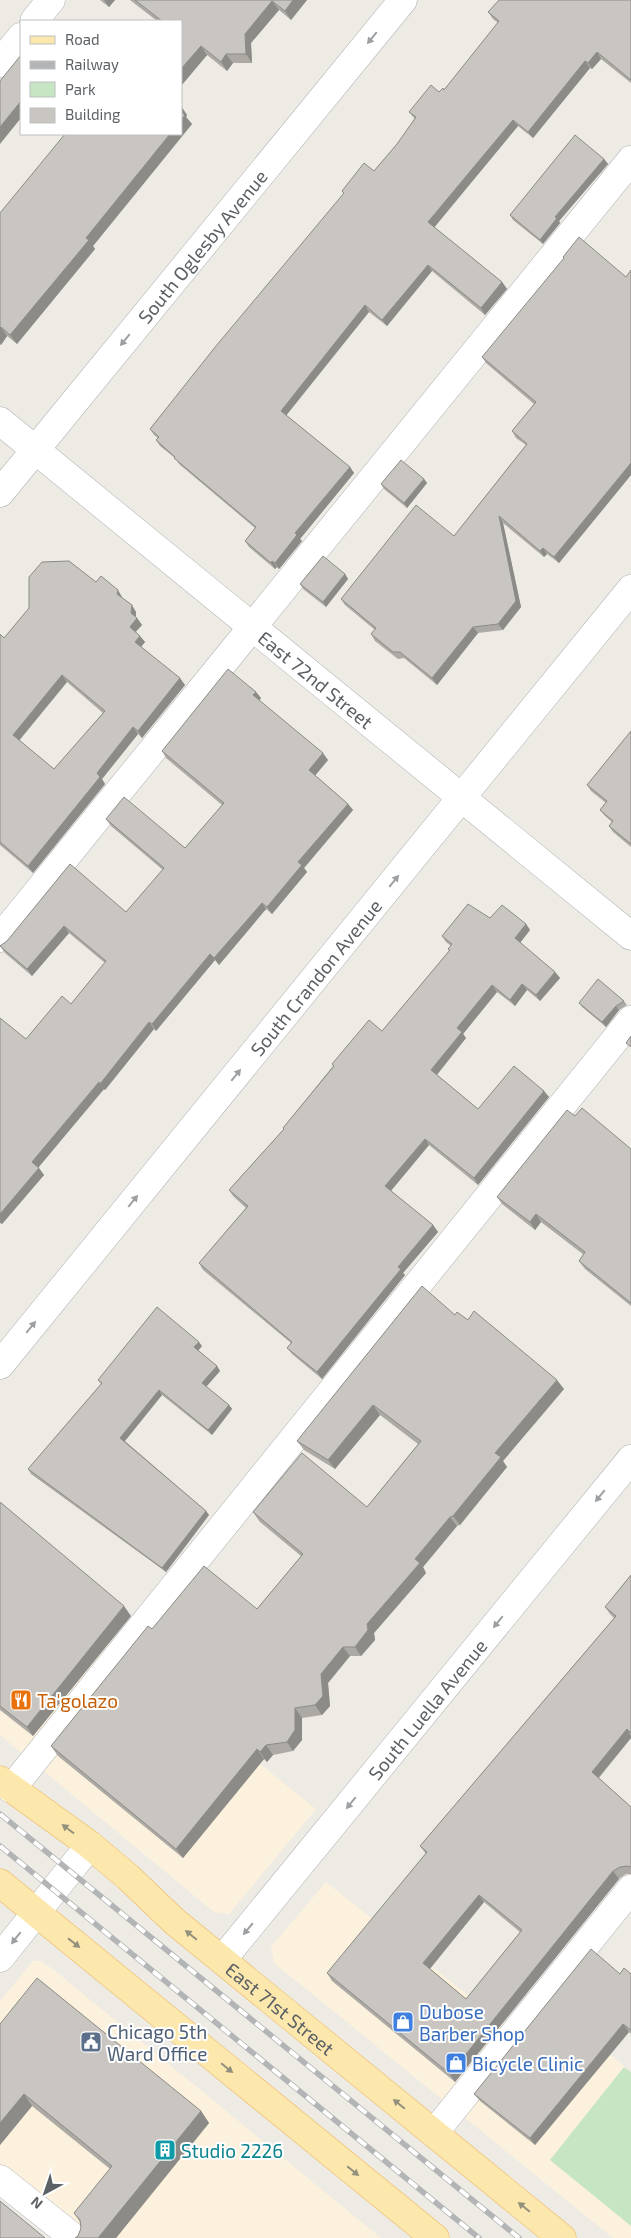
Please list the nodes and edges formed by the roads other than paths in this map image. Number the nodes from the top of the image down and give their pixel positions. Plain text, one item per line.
1 (52, 0) edge
2 (403, 0) edge
3 (35, 20) edge
4 (20, 38) edge
5 (0, 63) edge
6 (631, 160) edge
7 (0, 421) edge
8 (35, 450) junction
9 (0, 493) edge
10 (631, 589) edge
11 (252, 627) junction
12 (462, 798) junction
13 (631, 936) edge
14 (0, 938) edge
15 (631, 1020) edge
16 (0, 1365) edge
17 (631, 1459) edge
18 (5, 1784) edge
19 (90, 1845) junction
20 (0, 1883) edge
21 (631, 1889) edge
22 (36, 1914) junction
23 (0, 1958) edge
24 (222, 1960) junction
25 (434, 2133) junction
26 (0, 2179) edge
27 (74, 2238) edge
28 (435, 2238) edge
29 (562, 2238) edge

1 - 3 street
2 -> 8 street, South Oglesby Avenue
4 - 5 street
6 - 11 street
7 - 8 street, East 72nd Street
8 - 9 street, South Oglesby Avenue
8 - 11 street, East 72nd Street
10 - 12 street, South Crandon Avenue
11 - 12 street, East 72nd Street
11 - 14 street
12 - 13 street, East 72nd Street
16 -> 12 street, South Crandon Avenue
15 - 18 street
17 -> 24 street, South Luella Avenue
19 -> 18 main road, East 71st Street
19 - 22 street
24 -> 19 main road, East 71st Street
20 - 22 main road
21 - 25 street
22 -> 23 street
22 -> 28 main road
25 -> 24 main road, East 71st Street
29 -> 25 main road, East 71st Street
26 - 27 street

